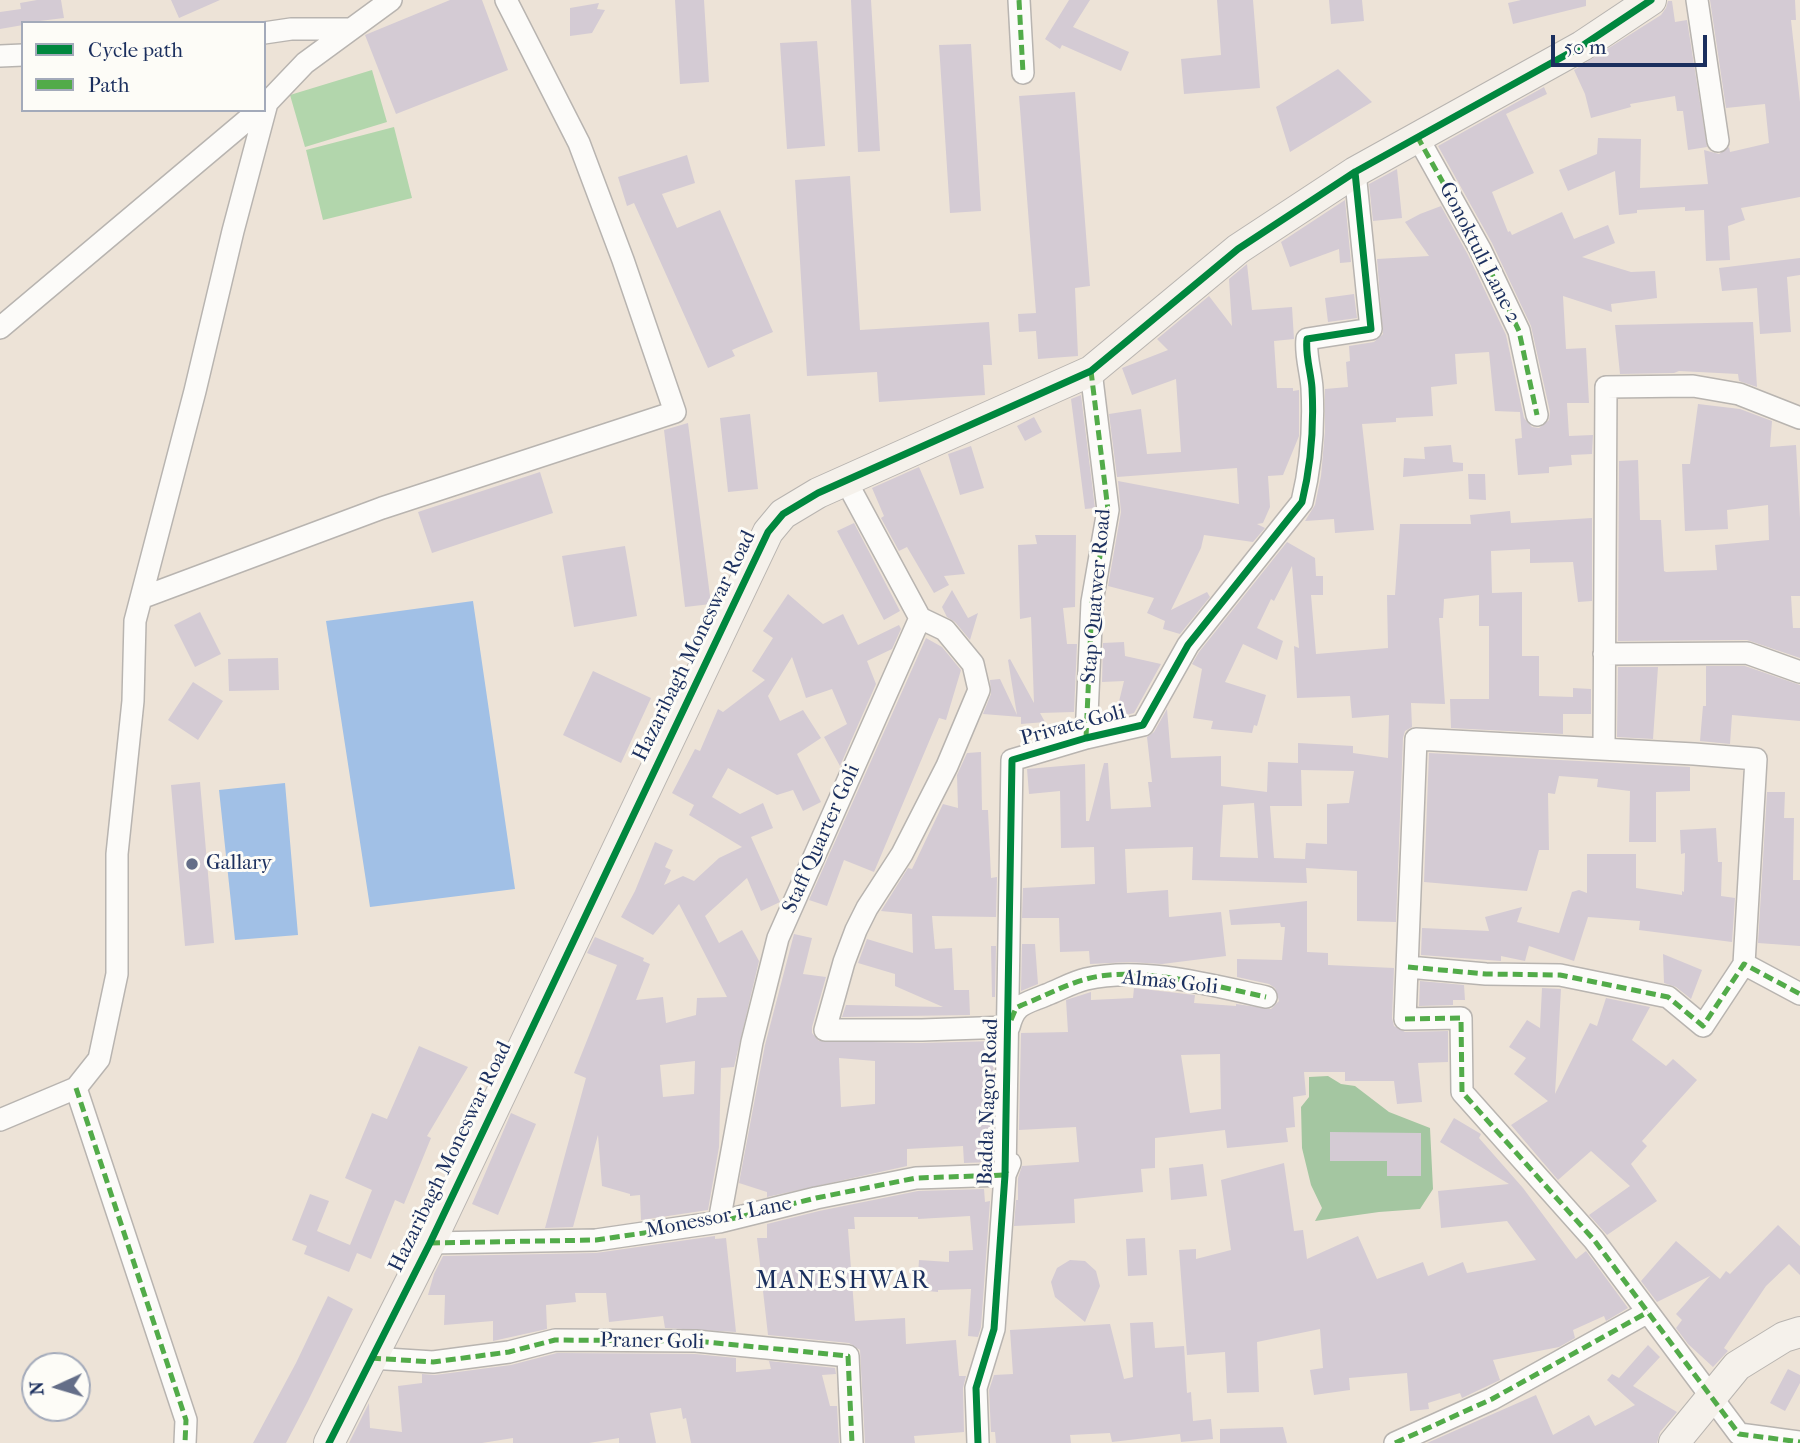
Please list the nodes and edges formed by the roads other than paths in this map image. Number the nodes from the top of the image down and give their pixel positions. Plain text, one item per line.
1 (391, 0) edge
2 (506, 0) edge
3 (1019, 0) edge
4 (1651, 0) edge
5 (1697, 0) edge
6 (351, 29) junction
7 (266, 33) edge
8 (21, 55) edge
9 (0, 56) edge
10 (1023, 73) dead end
11 (266, 105) edge
12 (258, 112) edge
13 (263, 112) edge
14 (1417, 135) junction
15 (1718, 141) dead end
16 (1355, 172) junction
17 (0, 328) edge
18 (1091, 371) junction
19 (1537, 415) dead end
20 (1800, 418) edge
21 (846, 481) junction
22 (141, 598) junction
23 (920, 618) junction
24 (1604, 654) junction
25 (1800, 671) edge
26 (1086, 738) junction
27 (1604, 748) junction
28 (1012, 760) joint
29 (1744, 964) junction
30 (1408, 967) junction
31 (1800, 993) edge
32 (1266, 997) dead end
33 (1009, 1027) junction
34 (76, 1088) junction
35 (0, 1120) edge
36 (1014, 1152) dead end
37 (1006, 1175) junction
38 (719, 1222) junction
39 (430, 1243) junction
40 (1648, 1312) junction
41 (1800, 1332) edge
42 (371, 1358) junction
43 (1711, 1398) junction
44 (1800, 1442) edge
45 (185, 1443) edge
46 (329, 1443) edge
47 (852, 1443) edge
48 (978, 1443) edge
49 (1395, 1443) edge
50 (1674, 1443) edge

1 - 6 street
2 - 22 street
3 - 10 street
4 - 14 street, Hazaribagh Moneswar Road
5 - 15 street
6 - 7 street
6 - 11 street
8 - 9 street
12 - 17 street
13 - 22 street
14 - 16 street, Hazaribagh Moneswar Road
14 - 19 street, Gonoktuli Lane 2
16 - 18 street, Hazaribagh Moneswar Road
16 - 26 street, Private Goli
18 - 21 street, Hazaribagh Moneswar Road
18 - 26 street, Stap Quatwer Road
20 - 24 street
21 - 23 street
21 - 39 street, Hazaribagh Moneswar Road
22 - 34 street
23 - 33 street
23 - 38 street, Staff Quarter Goli
24 - 25 street
24 - 27 street
26 - 28 street, Private Goli
27 - 29 street
27 - 30 street
28 - 33 street, Badda Nagor Road
29 - 30 street
29 - 31 street
30 - 40 street
32 - 33 street, Almas Goli
33 - 37 street, Badda Nagor Road
34 - 35 street
34 - 45 street
36 - 37 street
37 - 38 street, Monessor 1 Lane
37 - 48 street, Badda Nagor Road
38 - 39 street, Monessor 1 Lane
39 - 42 street, Hazaribagh Moneswar Road
40 - 43 street
40 - 49 street
41 - 43 street
42 - 46 street, Hazaribagh Moneswar Road
42 - 47 street, Praner Goli
43 - 44 street
43 - 50 street

